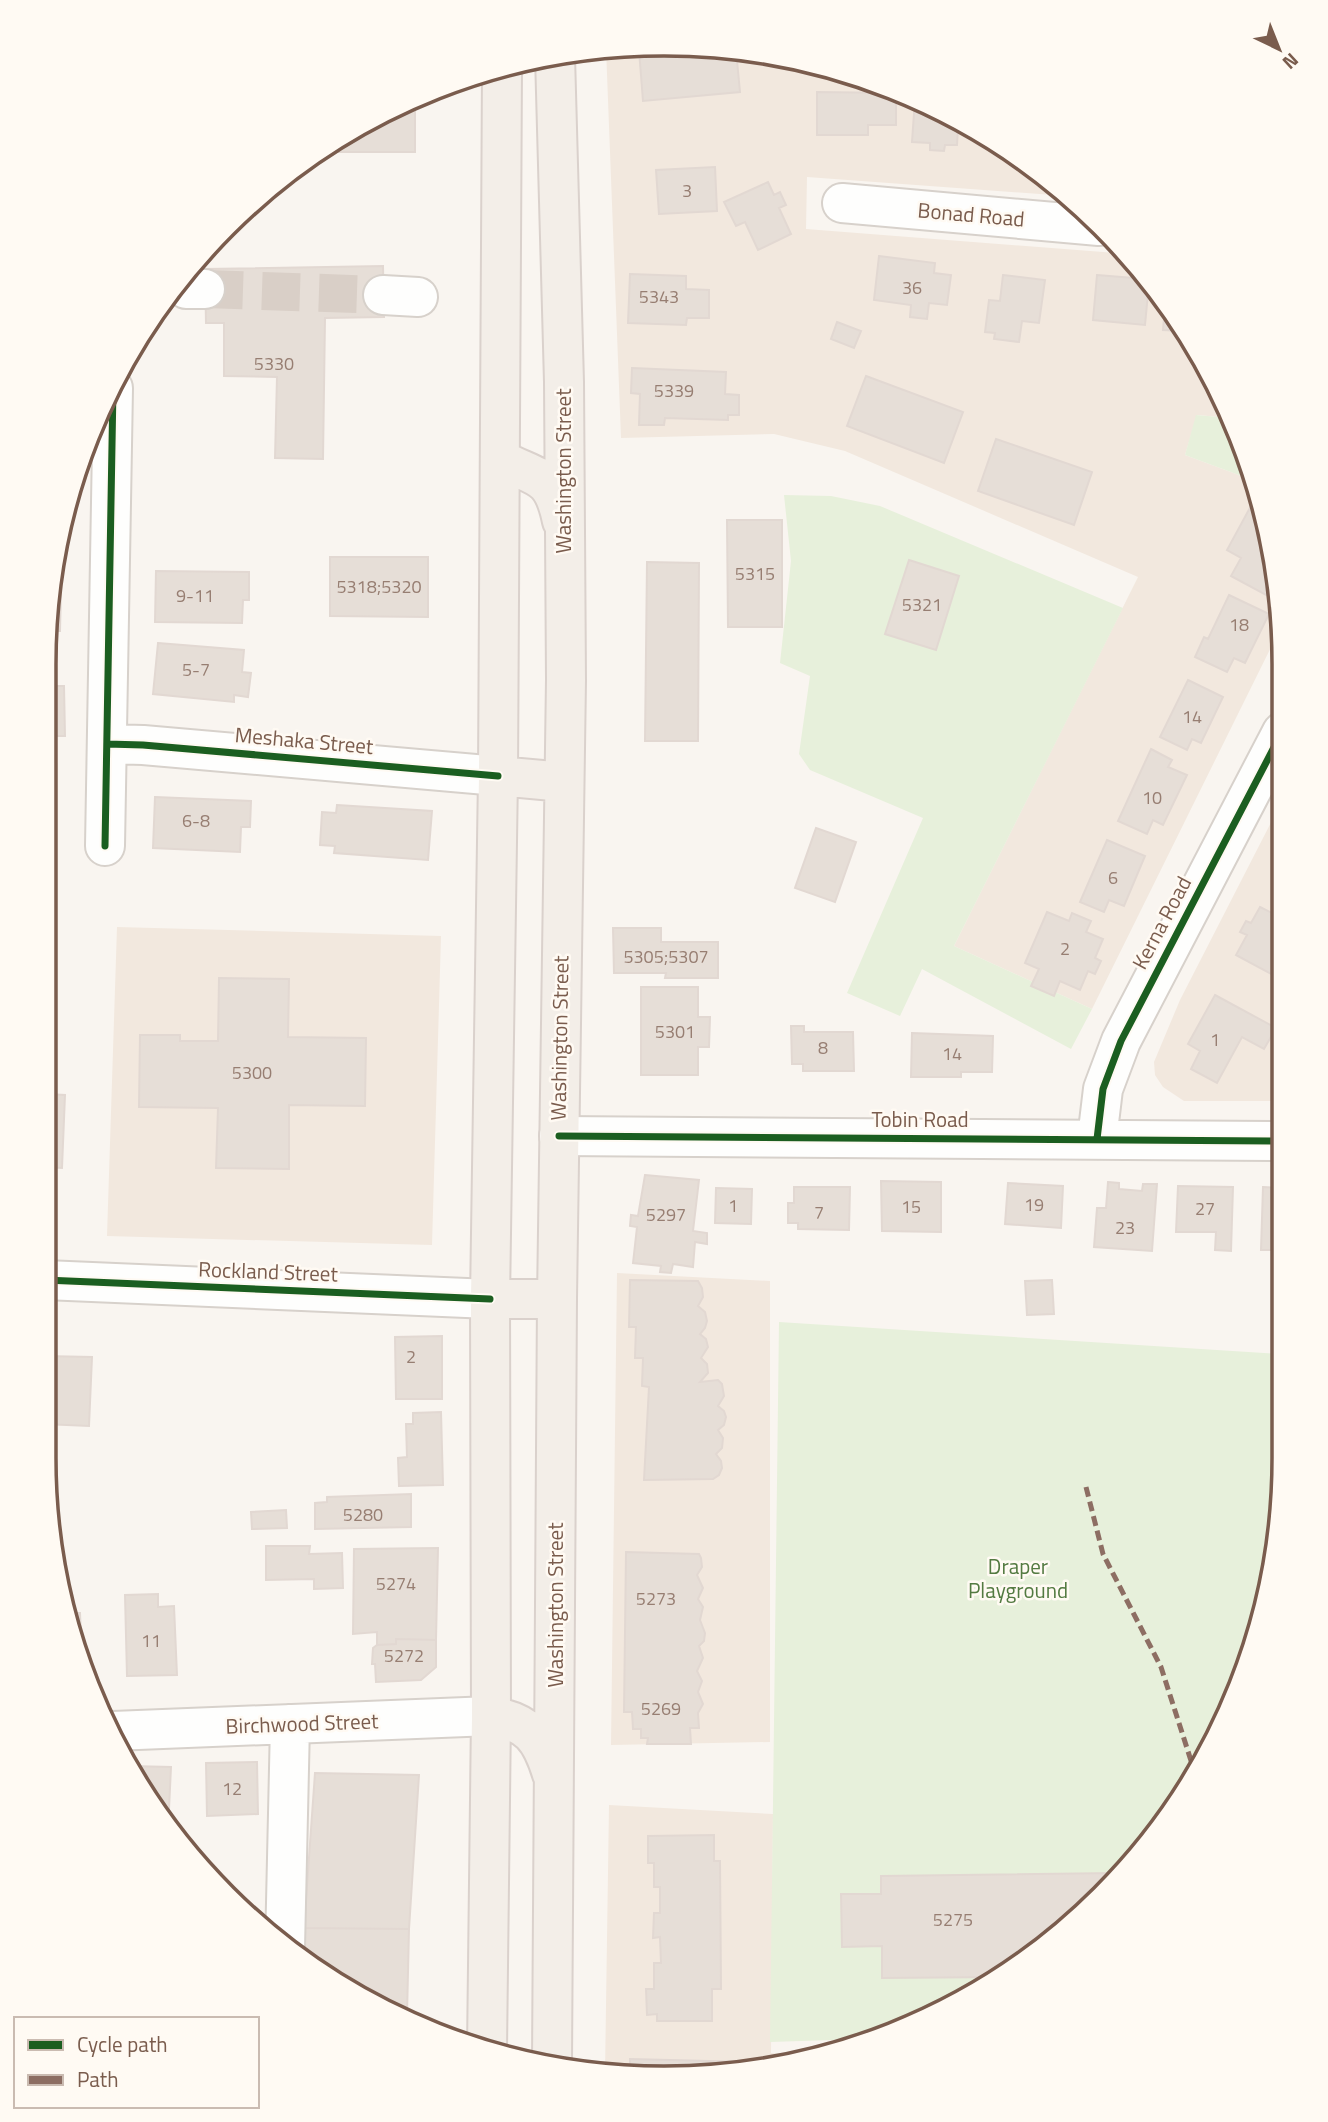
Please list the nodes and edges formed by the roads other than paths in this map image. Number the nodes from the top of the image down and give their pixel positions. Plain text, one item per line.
1 (555, 66) edge
2 (502, 78) edge
3 (842, 204) dead end
4 (1084, 225) edge
5 (113, 408) edge
6 (500, 459) junction
7 (565, 547) junction
8 (107, 744) junction
9 (1272, 751) edge
10 (498, 776) junction
11 (564, 782) junction
12 (105, 846) dead end
13 (559, 1136) junction
14 (1097, 1139) junction
15 (1272, 1142) edge
16 (56, 1280) edge
17 (490, 1299) junction
18 (557, 1299) junction
19 (491, 1716) junction
20 (290, 1724) junction
21 (121, 1731) edge
22 (554, 1782) junction
23 (285, 1933) edge
24 (487, 2039) edge
25 (552, 2055) edge

1 - 7 main road, Washington Street
2 - 6 main road
3 - 4 street, Bonad Road
5 - 8 street
6 - 7 main road
6 - 10 main road
7 - 11 main road, Washington Street
8 - 10 street, Meshaka Street
8 - 12 street
9 - 14 street, Kerna Road
10 - 11 main road
10 - 17 main road
11 - 13 main road, Washington Street
13 - 14 street, Tobin Road
13 - 18 main road, Washington Street
14 - 15 street, Tobin Road
16 - 17 street, Rockland Street
17 - 18 main road
17 - 19 main road
18 - 22 main road, Washington Street
19 - 20 street, Birchwood Street
19 - 22 main road
19 - 24 main road
20 - 21 street, Birchwood Street
20 - 23 street
22 - 25 main road, Washington Street

